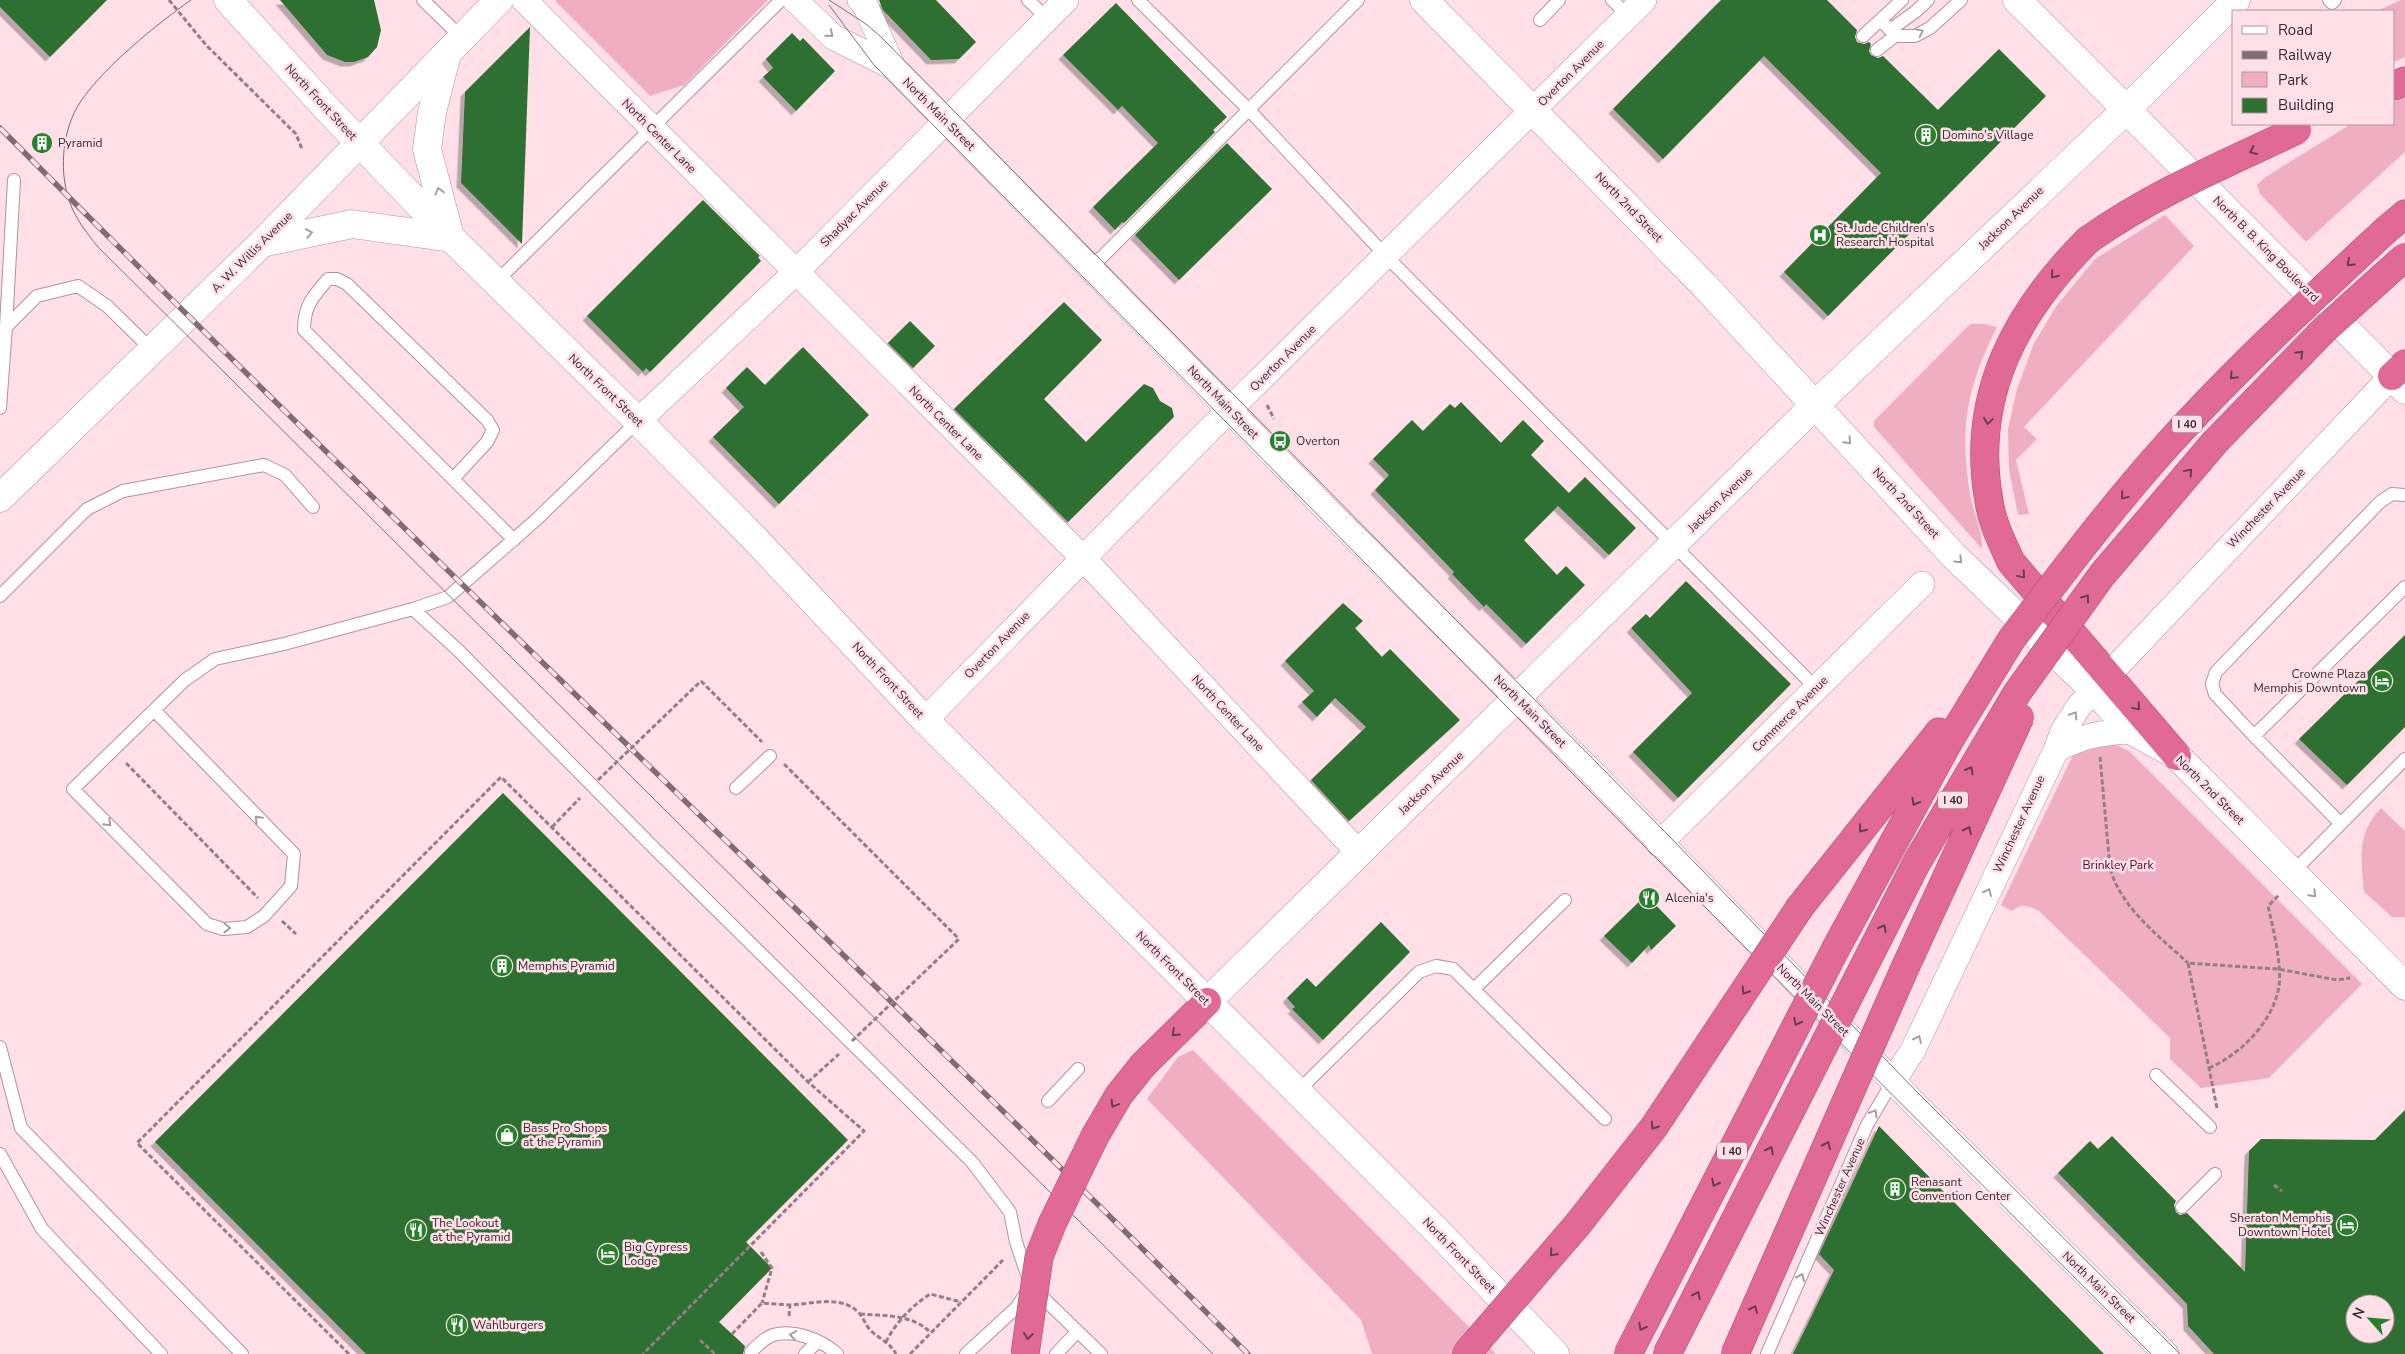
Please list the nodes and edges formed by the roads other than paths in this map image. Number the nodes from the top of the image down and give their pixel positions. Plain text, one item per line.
1 (423, 0) edge
2 (499, 0) edge
3 (524, 0) edge
4 (780, 0) edge
5 (795, 0) edge
6 (860, 0) edge
7 (1028, 0) edge
8 (1066, 0) edge
9 (1138, 0) edge
10 (1358, 0) edge
11 (1424, 0) edge
12 (1559, 0) edge
13 (1902, 0) edge
14 (1928, 0) edge
15 (1961, 0) edge
16 (2017, 0) edge
17 (2236, 0) edge
18 (2330, 0) edge
19 (2335, 0) edge
20 (232, 2) edge
21 (1628, 5) edge
22 (1047, 18) junction
23 (1540, 20) dead end
24 (1881, 20) junction
25 (1892, 33) junction
26 (1863, 36) dead end
27 (454, 46) junction
28 (1878, 50) dead end
29 (893, 68) junction
30 (2127, 108) junction
31 (1248, 110) junction
32 (1533, 110) junction
33 (946, 120) junction
34 (2304, 127) edge
35 (651, 128) junction
36 (359, 143) junction
37 (14, 180) dead end
38 (2396, 222) edge
39 (451, 238) junction
40 (262, 243) junction
41 (1386, 256) junction
42 (2405, 257) edge
43 (1091, 268) junction
44 (794, 272) junction
45 (496, 282) junction
46 (6, 327) junction
47 (152, 349) junction
48 (2401, 377) edge
49 (1815, 406) junction
50 (0, 408) edge
51 (1231, 409) junction
52 (638, 421) junction
53 (453, 479) junction
54 (2405, 495) edge
55 (0, 498) edge
56 (313, 508) dead end
57 (514, 540) junction
58 (1675, 545) junction
59 (1083, 558) junction
60 (1922, 584) dead end
61 (2405, 587) edge
62 (0, 596) edge
63 (413, 609) junction
64 (2057, 637) junction
65 (2012, 640) junction
66 (2100, 681) junction
67 (1816, 688) junction
68 (1517, 698) junction
69 (154, 710) junction
70 (926, 720) junction
71 (2132, 731) junction
72 (2254, 736) junction
73 (2056, 750) junction
74 (2177, 756) junction
75 (774, 757) road end
76 (2405, 759) edge
77 (736, 788) dead end
78 (2341, 824) junction
79 (1659, 844) junction
80 (1359, 853) junction
81 (2294, 875) junction
82 (1565, 900) dead end
83 (2403, 979) edge
84 (1474, 989) junction
85 (1207, 1002) junction
86 (0, 1047) edge
87 (1078, 1069) dead end
88 (2156, 1075) dead end
89 (1894, 1081) junction
90 (1297, 1092) junction
91 (1048, 1101) dead end
92 (1604, 1119) dead end
93 (2210, 1127) dead end
94 (0, 1154) edge
95 (2215, 1174) dead end
96 (2182, 1208) dead end
97 (1031, 1286) junction
98 (1078, 1332) junction
99 (818, 1342) junction
100 (751, 1352) dead end
101 (161, 1354) edge
102 (242, 1354) edge
103 (805, 1354) edge
104 (837, 1354) edge
105 (966, 1354) edge
106 (1026, 1354) edge
107 (1056, 1354) edge
108 (1101, 1354) edge
109 (1466, 1354) edge
110 (1555, 1354) edge
111 (1628, 1354) edge
112 (1666, 1354) edge
113 (1735, 1354) edge
114 (1767, 1354) edge
115 (2166, 1354) edge

1 - 27 lane
2 - 27 street, A. W. Willis Avenue
3 - 35 street, North Center Lane
4 - 35 lane
5 -> 29 street, North Main Street
6 - 29 street, North Main Street
7 - 22 lane
8 - 22 street, Shadyac Avenue
9 - 31 lane
10 - 31 lane
11 - 32 street, North 2nd Street
12 - 23 lane
13 - 24 lane
14 - 25 lane
25 -> 15 lane
16 - 30 street, North B. B. King Boulevard
17 - 30 street, Jackson Avenue
18 - 19 lane
20 - 36 street, North Front Street
21 - 32 street, Overton Avenue
22 - 33 street, Shadyac Avenue
24 - 25 lane
24 - 26 lane
25 - 28 lane
27 - 36 street, A. W. Willis Avenue
39 -> 27 street
29 - 33 street, North Main Street
30 - 48 street, North B. B. King Boulevard
30 - 49 street, Jackson Avenue
31 - 41 lane
31 - 43 lane
32 - 41 street, Overton Avenue
32 - 49 street, North 2nd Street
33 - 43 street, North Main Street
33 - 44 street, Shadyac Avenue
34 -> 66 highway, bridge
35 - 44 street, North Center Lane
35 - 45 lane
36 - 39 street, North Front Street
36 - 40 street, A. W. Willis Avenue
37 - 46 lane
38 -> 65 highway, I 40, bridge
40 -> 39 street
39 - 45 street, North Front Street
40 - 47 street, A. W. Willis Avenue
41 - 51 street, Overton Avenue
41 - 58 lane
64 -> 42 highway, I 40, bridge
43 - 51 street, North Main Street
44 - 52 street, Shadyac Avenue
44 - 59 street, North Center Lane
45 - 52 street, North Front Street
46 - 47 lane
46 - 50 lane
47 - 55 street, A. W. Willis Avenue
48 - 66 street, Winchester Avenue
49 - 58 street, Jackson Avenue
49 -> 66 street, North 2nd Street
51 - 59 street, Overton Avenue
51 - 68 street, North Main Street
52 - 57 lane
52 - 70 street, North Front Street
53 - 53 lane
53 - 57 lane
54 - 72 lane
56 - 62 lane
57 - 63 lane
58 - 67 lane
58 - 68 street, Jackson Avenue
59 - 70 street, Overton Avenue
59 - 80 street, North Center Lane
60 - 67 street, Commerce Avenue
61 - 72 lane
63 - 69 lane
63 - 97 lane
112 -> 64 highway, I 40, bridge
113 -> 64 highway, bridge
65 -> 109 highway, bridge
65 -> 111 highway, I 40, bridge
66 - 71 street, North 2nd Street
73 -> 66 street, Winchester Avenue
66 -> 74 highway
67 - 79 street, Commerce Avenue
68 - 79 street, North Main Street
68 - 80 street, Jackson Avenue
69 -> 69 lane
70 - 85 street, North Front Street
71 - 73 street
71 - 74 street, North 2nd Street
72 - 78 lane
89 -> 73 street, Winchester Avenue
74 - 81 street, North 2nd Street
75 - 77 lane
76 - 78 lane
78 - 81 lane
79 - 89 street, North Main Street
80 - 85 street, Jackson Avenue
81 -> 83 street, North 2nd Street
82 - 84 lane
84 - 90 lane
84 - 92 lane
85 - 90 street, North Front Street
85 -> 106 highway, bridge
86 - 102 lane
87 - 91 lane
88 - 93 lane
114 -> 89 lane, Winchester Avenue
89 - 115 street, North Main Street
90 - 110 street, North Front Street
94 - 101 lane
95 - 96 lane
97 - 98 lane
97 - 105 lane
98 - 107 lane
98 - 108 lane
99 -> 100 lane
99 - 103 lane
99 - 104 lane

